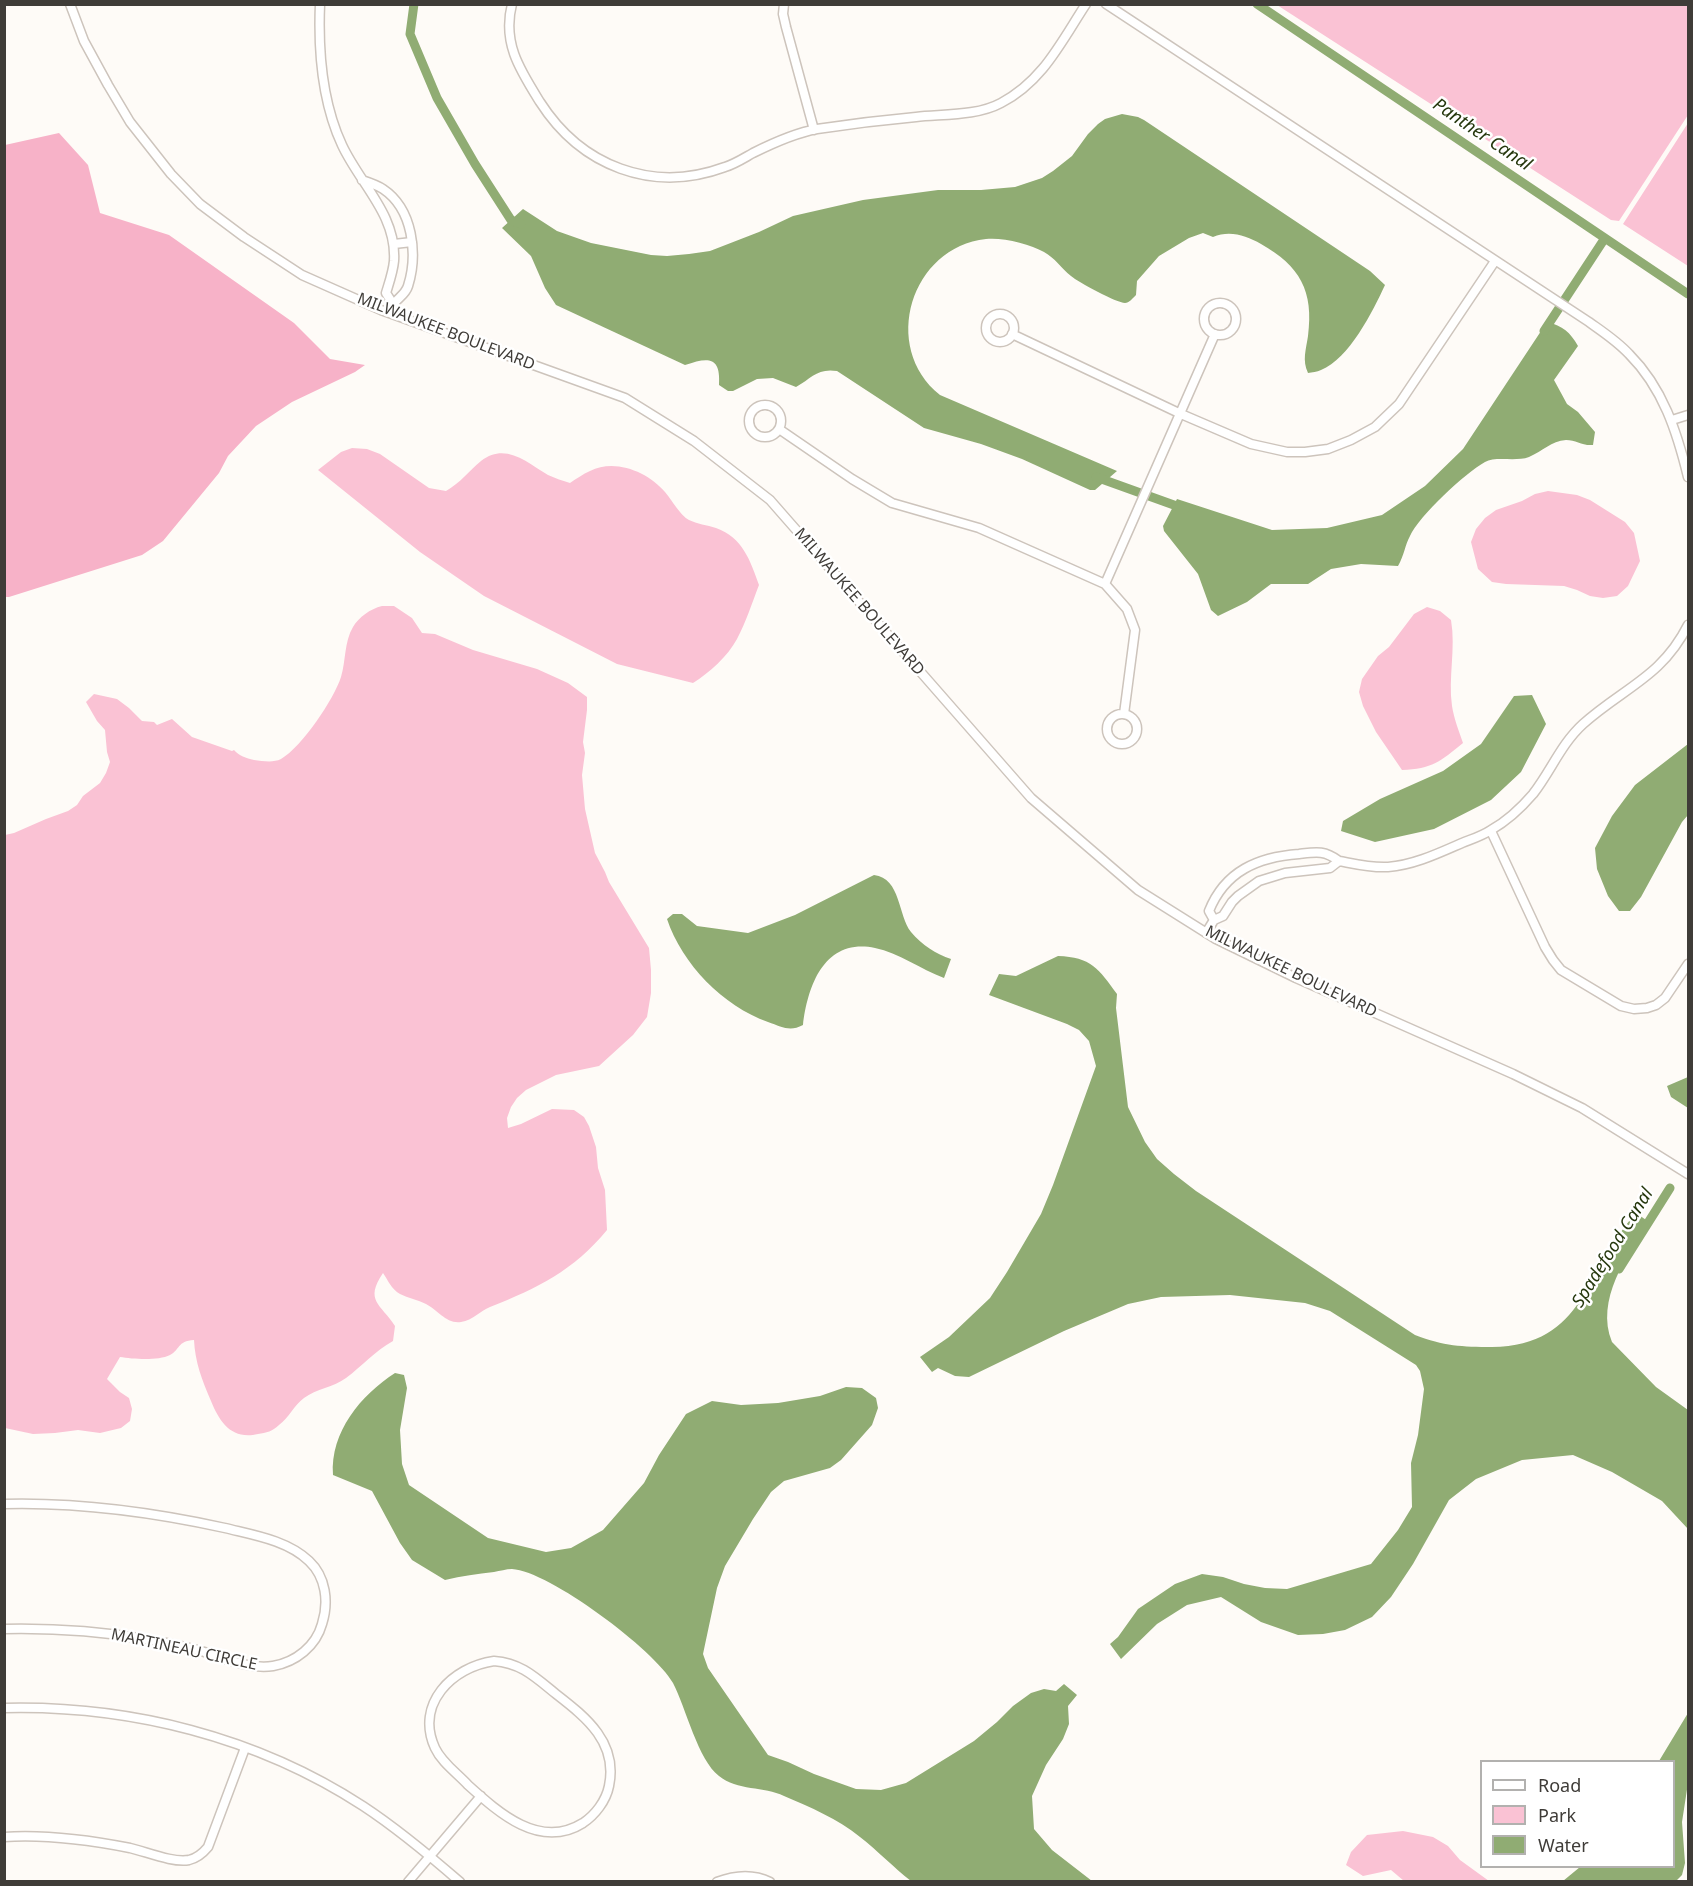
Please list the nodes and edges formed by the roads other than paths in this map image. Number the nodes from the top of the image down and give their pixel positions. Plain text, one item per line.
1 (70, 4) edge
2 (320, 4) edge
3 (512, 4) edge
4 (784, 4) edge
5 (1086, 4) edge
6 (1106, 4) edge
7 (814, 130) junction
8 (361, 180) junction
9 (412, 242) junction
10 (394, 244) junction
11 (1495, 261) junction
12 (393, 304) junction
13 (389, 313) junction
14 (1012, 334) dead end
15 (1215, 334) dead end
16 (1181, 414) junction
17 (1689, 415) edge
18 (1672, 420) junction
19 (779, 429) dead end
20 (1689, 477) edge
21 (1105, 584) junction
22 (1689, 625) edge
23 (1124, 714) dead end
24 (1491, 831) junction
25 (1283, 855) junction
26 (1339, 861) junction
27 (1286, 873) junction
28 (1214, 920) junction
29 (1206, 933) junction
30 (1689, 964) edge
31 (1689, 1174) edge
32 (4, 1504) edge
33 (4, 1629) edge
34 (4, 1708) edge
35 (245, 1748) junction
36 (481, 1796) junction
37 (4, 1837) edge
38 (429, 1855) junction
39 (408, 1881) edge
40 (460, 1881) edge
41 (717, 1881) edge
42 (770, 1881) edge

1 - 13 street, MILWAUKEE BOULEVARD
2 - 8 street
3 - 7 street
4 - 7 street
5 - 7 street
6 - 11 street
8 - 9 street
8 - 10 street
9 - 10 street
9 - 12 street
10 - 12 street
11 - 16 street
11 - 18 street
12 - 13 street
13 - 29 street, MILWAUKEE BOULEVARD
14 - 16 street
15 - 16 street
16 - 21 street
17 - 18 street
18 - 20 street
19 - 21 street
21 - 23 street
22 - 24 street
24 - 26 street
24 - 30 street
25 - 26 street
25 - 27 street
25 - 28 street
26 - 27 street
27 - 28 street
28 - 29 street
29 - 31 street, MILWAUKEE BOULEVARD
32 - 33 street, MARTINEAU CIRCLE
34 - 35 street
35 - 37 street
35 - 38 street
36 - 36 street
36 - 38 street
38 - 39 street
38 - 40 street
41 - 42 street

